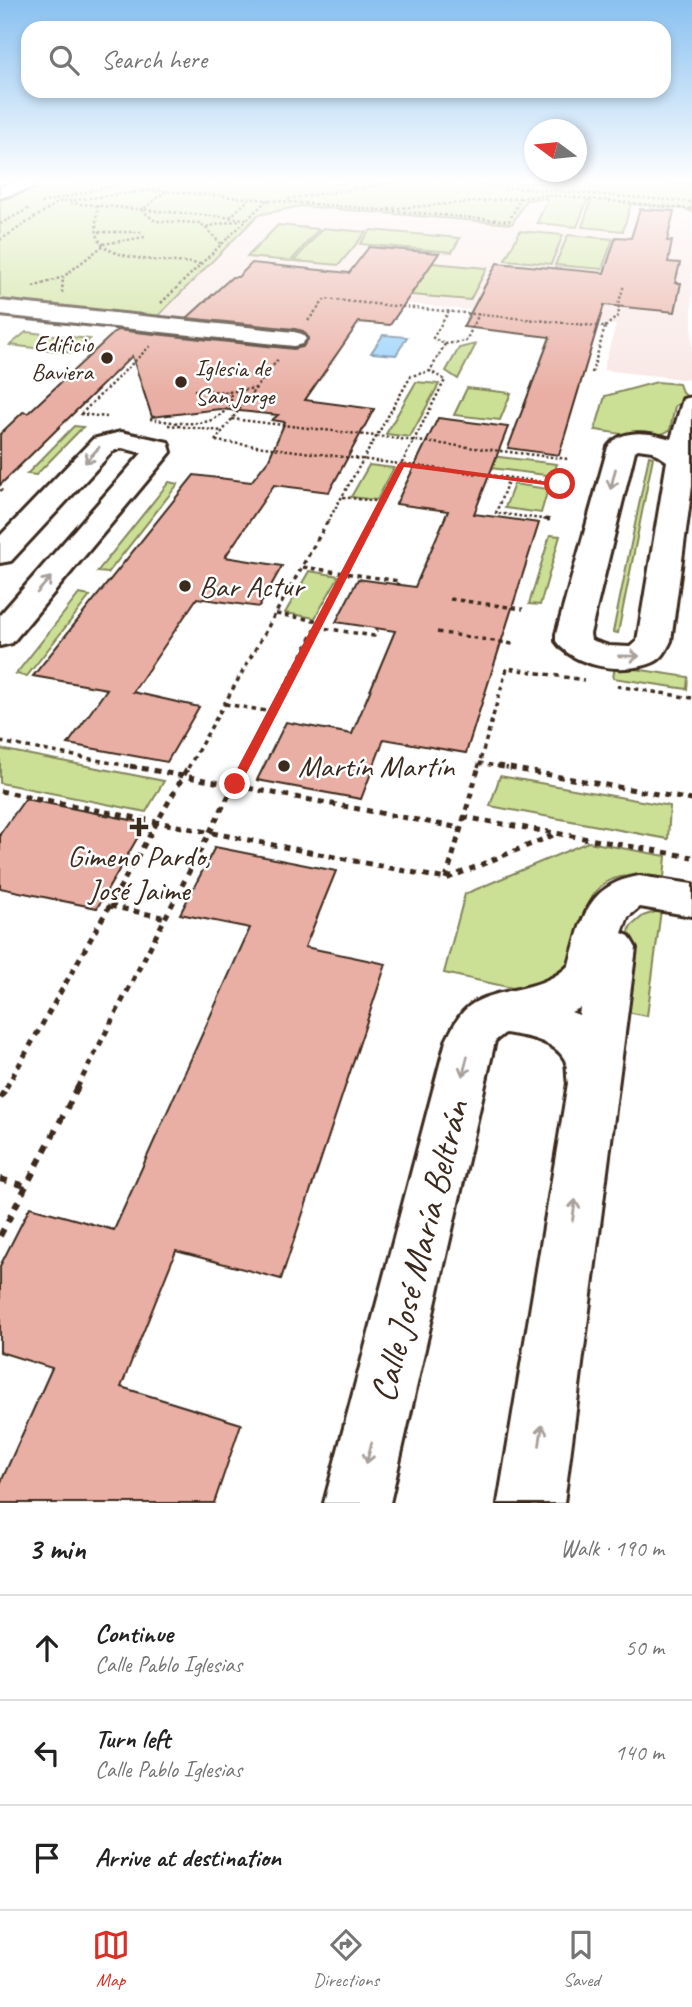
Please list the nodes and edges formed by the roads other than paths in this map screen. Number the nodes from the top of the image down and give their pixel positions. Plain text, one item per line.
1 (0, 308) edge
2 (294, 339) road end
3 (686, 432) edge
4 (0, 554) edge
5 (0, 636) edge
6 (621, 897) junction
7 (692, 900) edge
8 (500, 1013) junction
9 (592, 1083) junction
10 (357, 1503) edge
11 (531, 1503) edge

1 - 2 main road
3 -> 3 main road
5 -> 4 main road
6 - 7 main road
6 - 8 main road, Calle José María Beltrán
6 - 9 main road
8 - 9 main road
8 -> 10 main road, Calle José María Beltrán
11 -> 9 main road

